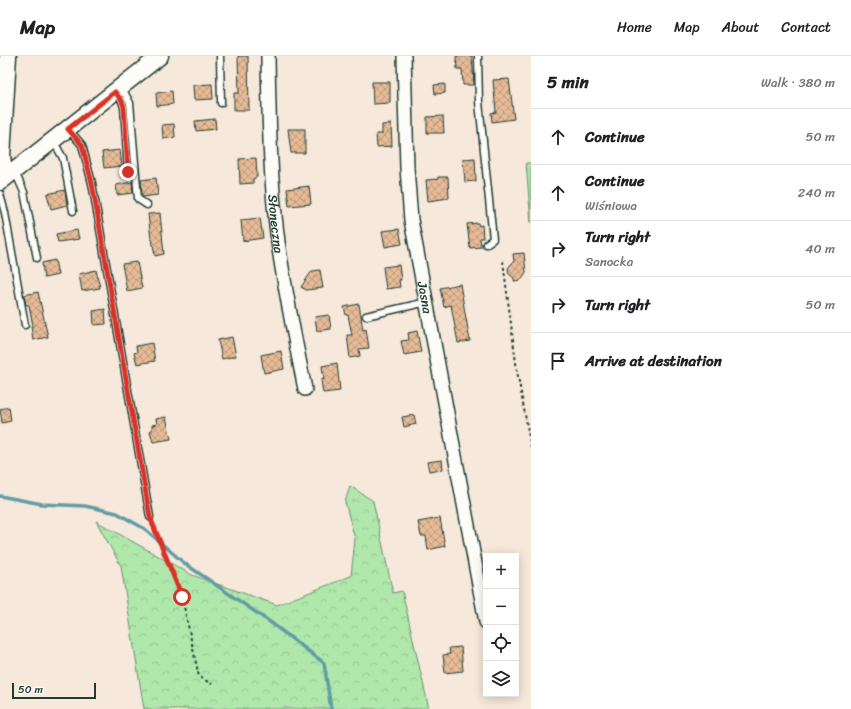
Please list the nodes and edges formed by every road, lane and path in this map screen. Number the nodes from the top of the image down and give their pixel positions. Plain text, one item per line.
1 (8, 56) edge
2 (160, 56) edge
3 (220, 56) edge
4 (268, 56) edge
5 (404, 56) edge
6 (478, 56) edge
7 (118, 89) junction
8 (221, 103) dead end
9 (68, 129) junction
10 (53, 140) junction
11 (128, 172) dead end
12 (6, 177) edge
13 (0, 194) edge
14 (147, 205) dead end
15 (74, 212) dead end
16 (486, 244) dead end
17 (37, 258) dead end
18 (503, 261) dead end
19 (426, 302) junction
20 (366, 316) dead end
21 (25, 325) dead end
22 (305, 389) dead end
23 (531, 447) edge
24 (150, 517) joint
25 (483, 605) edge
26 (212, 684) dead end

1 - 12 street
2 - 7 street
3 - 8 lane
4 - 22 street, Słoneczna
5 - 19 street, Jasna
6 - 16 lane
7 - 9 street
7 - 11 lane
7 - 14 lane
9 - 10 street
9 - 24 lane
10 - 12 street
10 - 15 lane
12 - 17 lane
13 - 21 lane
18 - 23 path
19 - 20 lane
19 - 25 street, Jasna
24 - 26 path

